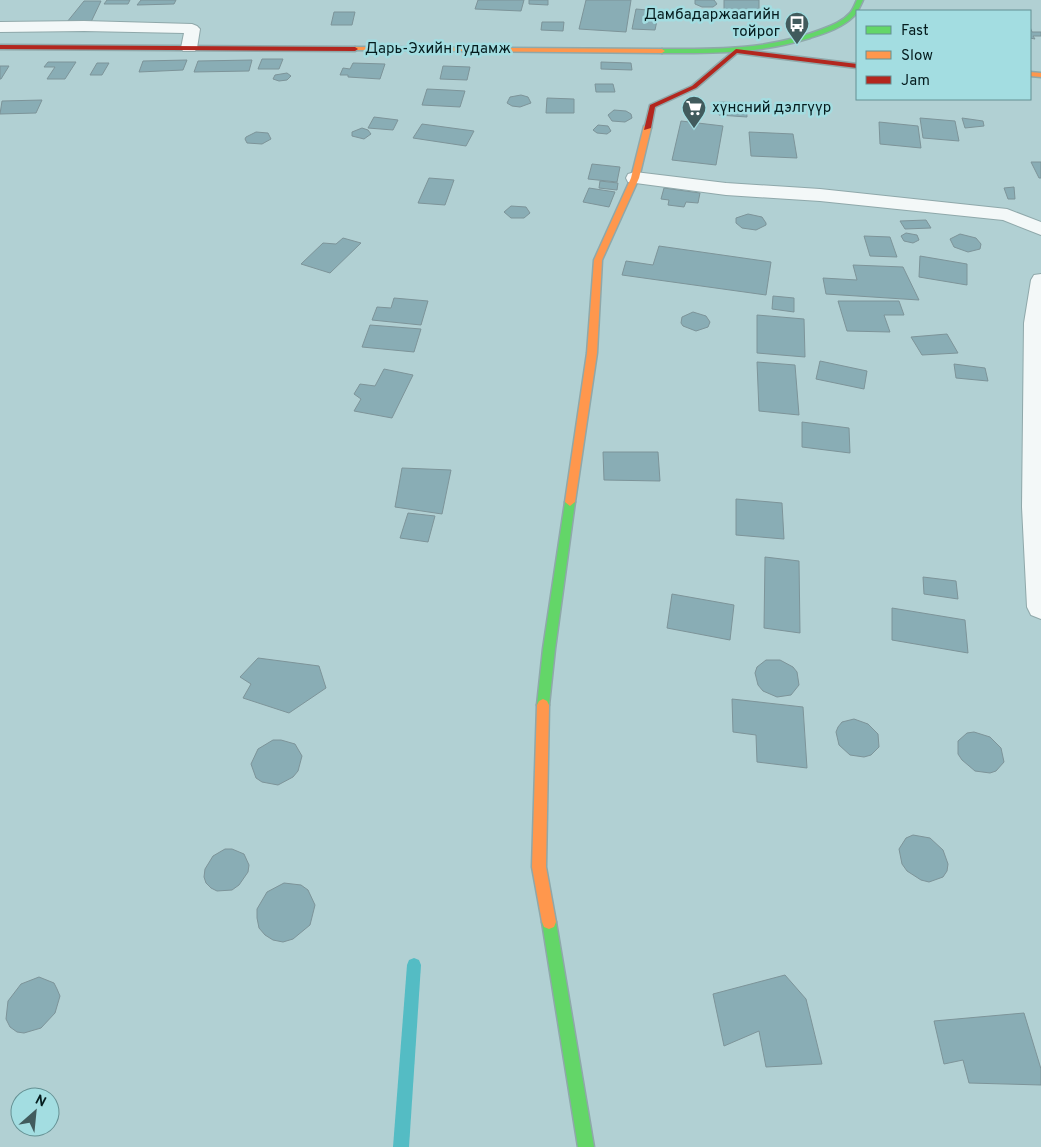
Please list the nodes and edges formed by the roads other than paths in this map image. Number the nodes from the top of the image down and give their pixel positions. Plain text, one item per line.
1 (860, 0) edge
2 (853, 14) junction
3 (856, 24) edge
4 (0, 27) edge
5 (0, 47) edge
6 (189, 48) junction
7 (736, 51) junction
8 (856, 66) edge
9 (635, 178) junction
10 (1041, 229) edge
11 (1041, 280) edge
12 (1041, 607) edge
13 (586, 1147) edge

1 - 2 main road
2 - 3 main road
2 - 7 main road, Дарь-Эхийн гудамж
4 - 6 street
5 - 6 main road, Дарь-Эхийн гудамж
6 - 7 main road, Дарь-Эхийн гудамж
7 - 8 main road
7 - 9 main road
9 - 10 street
9 - 13 main road
11 - 12 street

